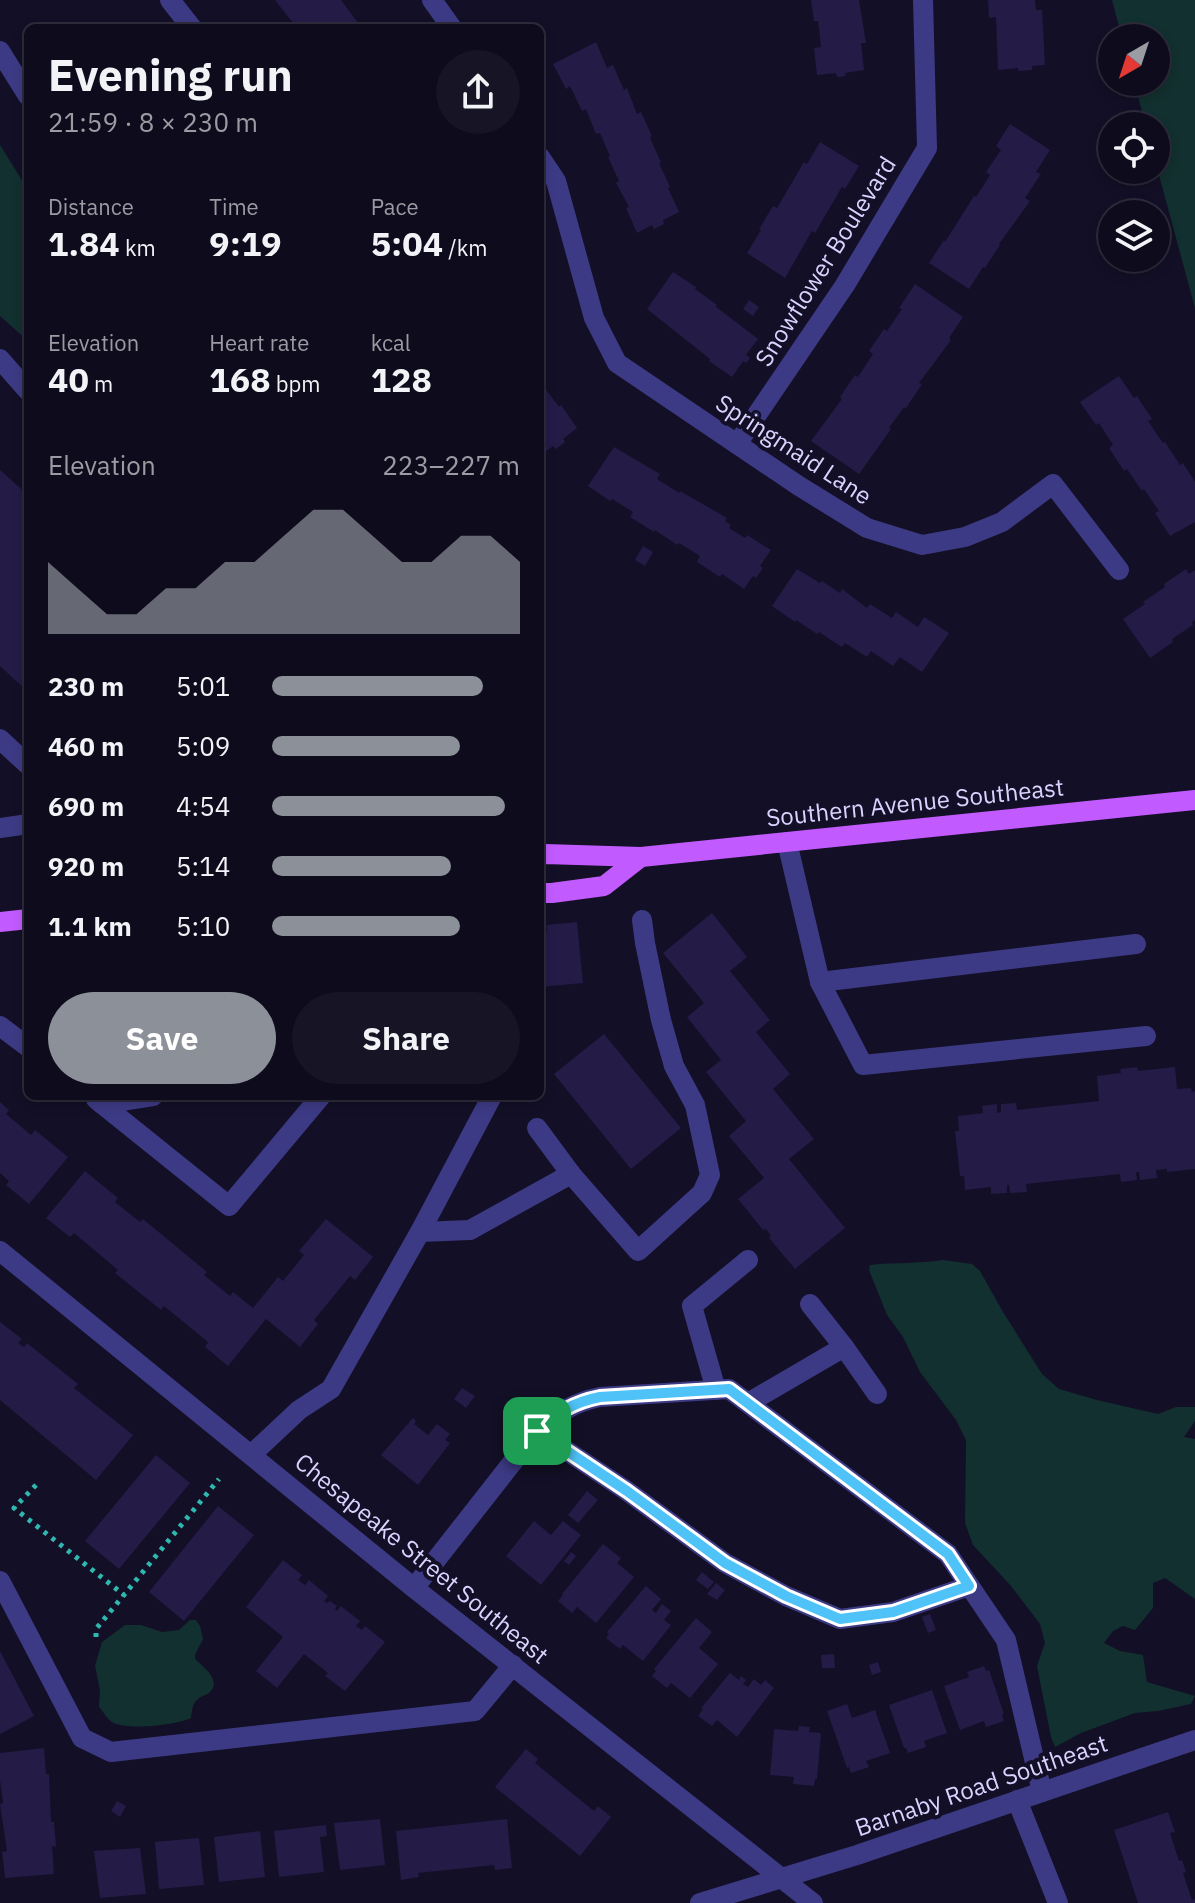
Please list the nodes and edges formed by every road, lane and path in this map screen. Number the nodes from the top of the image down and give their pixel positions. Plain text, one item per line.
1 (170, 0) edge
2 (432, 0) edge
3 (923, 0) edge
4 (189, 24) edge
5 (449, 24) edge
6 (0, 51) edge
7 (24, 90) edge
8 (544, 163) edge
9 (0, 359) edge
10 (24, 386) edge
11 (737, 444) junction
12 (1119, 570) dead end
13 (0, 739) edge
14 (24, 761) edge
15 (1195, 800) edge
16 (24, 825) edge
17 (0, 828) edge
18 (787, 842) junction
19 (544, 854) edge
20 (641, 857) junction
21 (544, 893) edge
22 (24, 919) edge
23 (642, 920) dead end
24 (0, 922) edge
25 (1136, 944) dead end
26 (820, 982) junction
27 (0, 1026) edge
28 (1146, 1036) dead end
29 (24, 1044) edge
30 (97, 1100) edge
31 (318, 1100) edge
32 (490, 1100) edge
33 (537, 1128) dead end
34 (571, 1174) junction
35 (420, 1232) junction
36 (0, 1251) edge
37 (748, 1260) dead end
38 (810, 1304) dead end
39 (844, 1347) junction
40 (722, 1389) junction
41 (877, 1394) dead end
42 (748, 1403) junction
43 (537, 1431) junction
44 (251, 1455) junction
45 (219, 1479) dead end
46 (36, 1485) dead end
47 (0, 1581) edge
48 (969, 1586) junction
49 (414, 1588) junction
50 (124, 1595) junction
51 (96, 1637) dead end
52 (513, 1665) junction
53 (1195, 1740) edge
54 (1042, 1792) junction
55 (1017, 1800) junction
56 (783, 1879) junction
57 (700, 1903) edge
58 (813, 1903) edge
59 (1058, 1903) edge

1 - 4 street
2 - 5 street
3 - 11 street, Snowflower Boulevard
6 - 7 street
8 - 11 street, Springmaid Lane
9 - 10 street
11 - 12 street, Springmaid Lane
13 - 14 street
15 - 18 main road, Southern Avenue Southeast
16 - 17 street
18 - 20 main road, Southern Avenue Southeast
18 - 26 street
19 - 20 main road, Southern Avenue Southeast
20 - 21 main road
22 - 24 main road
23 - 34 street
25 - 26 street
26 - 28 street
27 - 29 street
30 - 31 street
32 - 35 street
33 - 34 street
34 - 35 street
35 - 44 street
36 - 44 street, Chesapeake Street Southeast
37 - 40 street
38 - 39 street
39 - 41 street
39 - 42 street
40 - 42 street
40 - 43 street
42 - 48 street
43 - 48 street
43 - 49 street
44 - 49 street, Chesapeake Street Southeast
45 - 50 path
46 - 50 path
47 - 52 street
48 - 54 street
49 - 52 street, Chesapeake Street Southeast
50 - 51 path
52 - 56 street, Chesapeake Street Southeast
53 - 54 street, Barnaby Road Southeast
54 - 55 street, Barnaby Road Southeast
55 - 56 street, Barnaby Road Southeast
55 - 59 street
56 - 57 street, Barnaby Road Southeast
56 - 58 street, Chesapeake Street Southeast

